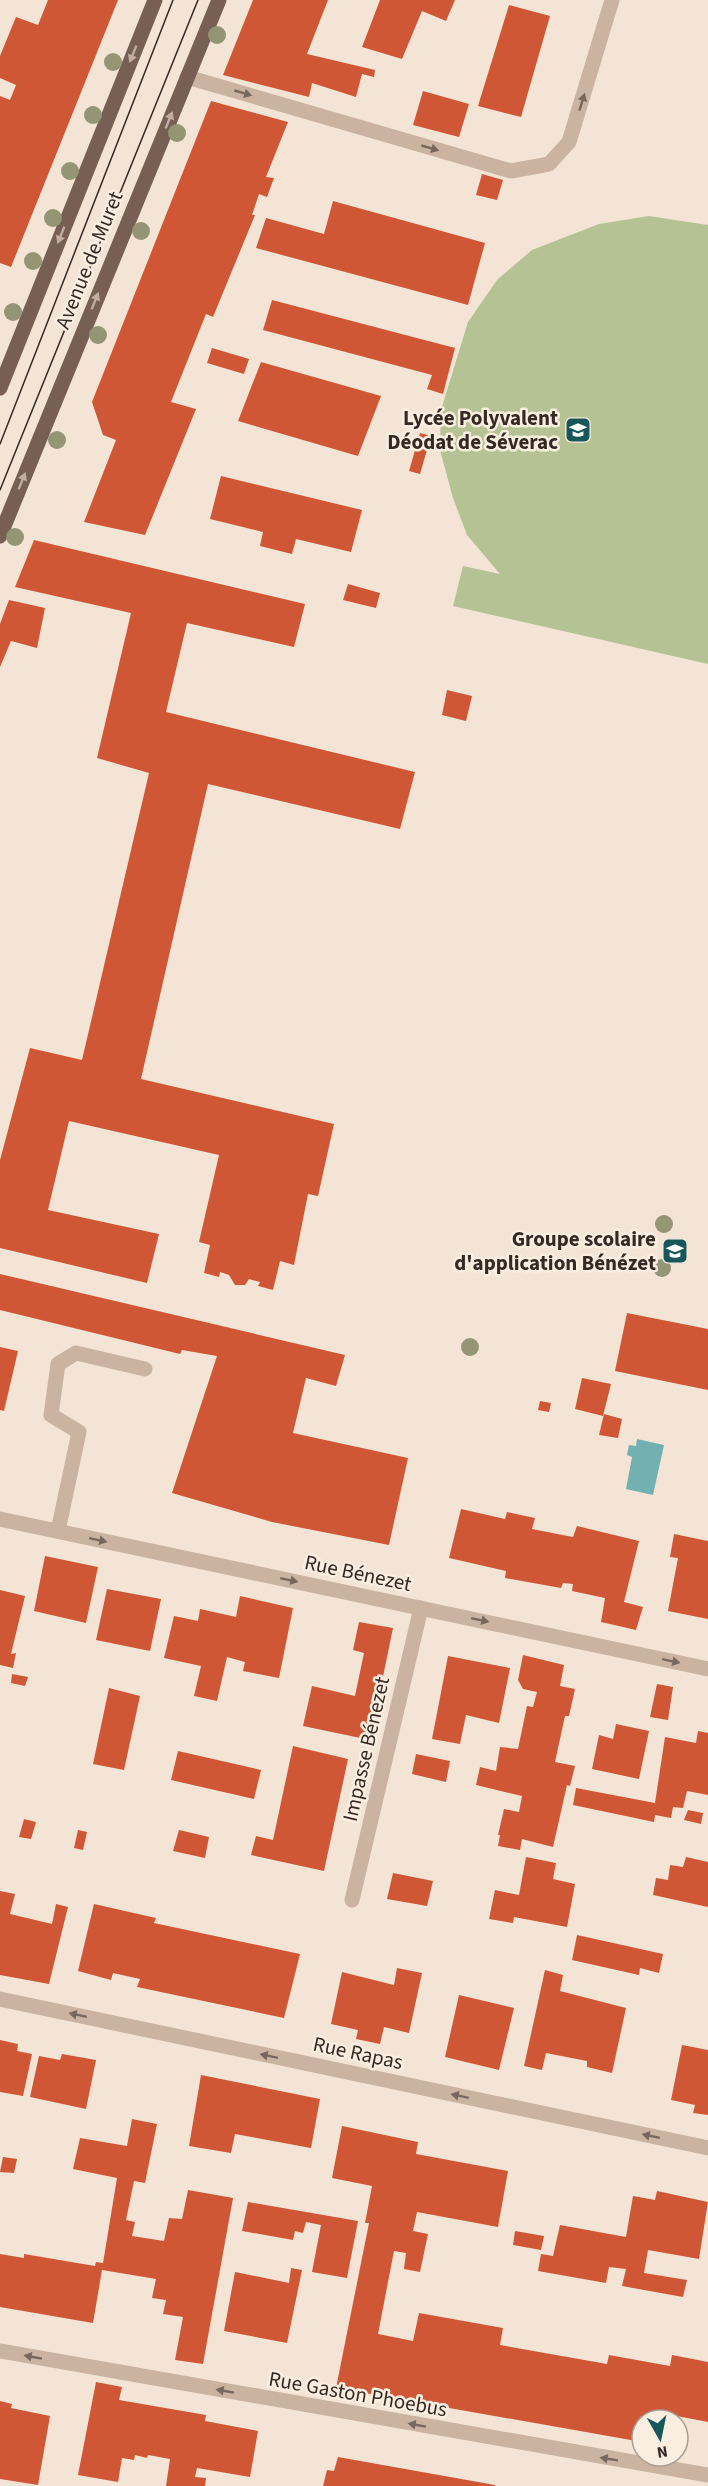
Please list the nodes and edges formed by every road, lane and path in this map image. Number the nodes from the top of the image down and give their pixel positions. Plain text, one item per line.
1 (155, 0) edge
2 (219, 0) edge
3 (612, 0) edge
4 (187, 77) junction
5 (0, 388) edge
6 (0, 536) edge
7 (145, 1369) dead end
8 (0, 1519) edge
9 (58, 1531) junction
10 (421, 1608) junction
11 (708, 1669) edge
12 (352, 1900) dead end
13 (0, 1999) edge
14 (708, 2148) edge
15 (0, 2351) edge
16 (708, 2475) edge

1 -> 5 main road, Avenue de Muret
2 - 4 main road, Avenue de Muret
4 -> 3 street
6 -> 4 main road, Avenue de Muret
7 - 9 street
8 - 9 street, Rue Bénezet
9 -> 10 street, Rue Bénezet
10 -> 11 street, Rue Bénezet
10 - 12 street, Impasse Bénezet
14 -> 13 street, Rue Rapas
16 -> 15 street, Rue Gaston Phoebus

